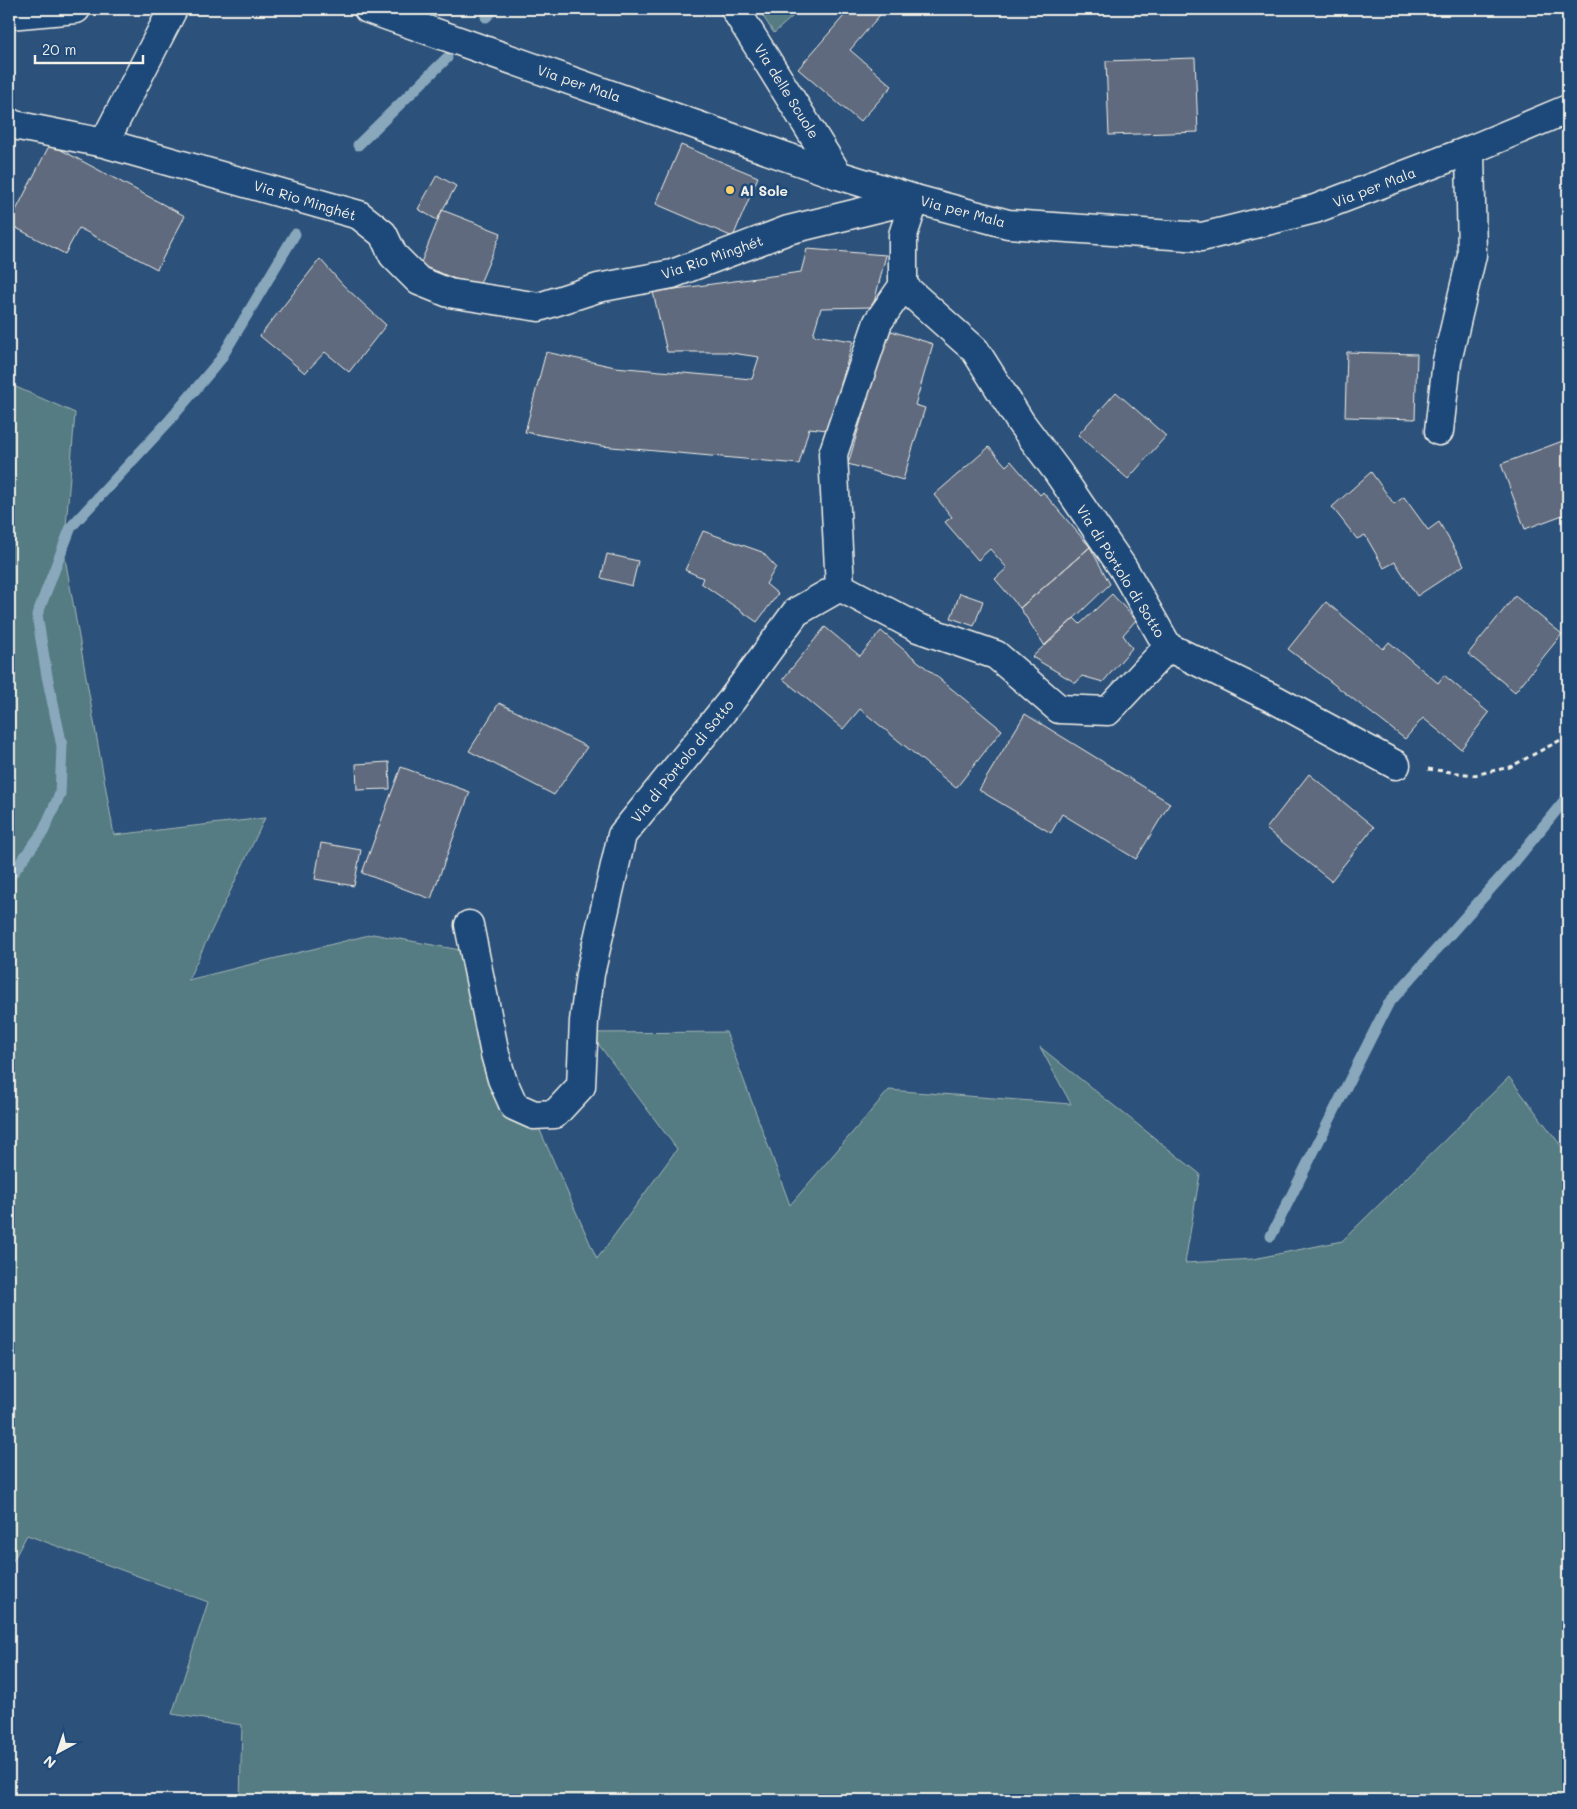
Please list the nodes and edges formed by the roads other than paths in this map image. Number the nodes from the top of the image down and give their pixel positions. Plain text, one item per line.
1 (76, 9) edge
2 (173, 9) edge
3 (368, 9) edge
4 (735, 9) edge
5 (9, 15) edge
6 (1568, 109) edge
7 (11, 124) edge
8 (104, 143) junction
9 (1470, 150) junction
10 (838, 174) junction
11 (915, 198) junction
12 (903, 286) junction
13 (1439, 431) dead end
14 (840, 587) junction
15 (1168, 647) junction
16 (1396, 765) road end
17 (469, 924) dead end

1 - 5 street
2 - 8 street
3 - 10 street, Via per Mala
4 - 10 street, Via delle Scuole
6 - 9 street, Via per Mala
7 - 8 street, Via Rio Minghét
8 - 11 street, Via Rio Minghét
9 - 11 street, Via per Mala
9 - 13 street
10 - 11 street, Via per Mala
11 - 12 street
12 - 14 street
12 - 15 street, Via di Pòrtolo di Sotto
14 - 15 street, Via di Pòrtolo di Sotto
14 - 17 street, Via di Pòrtolo di Sotto
15 - 16 street

